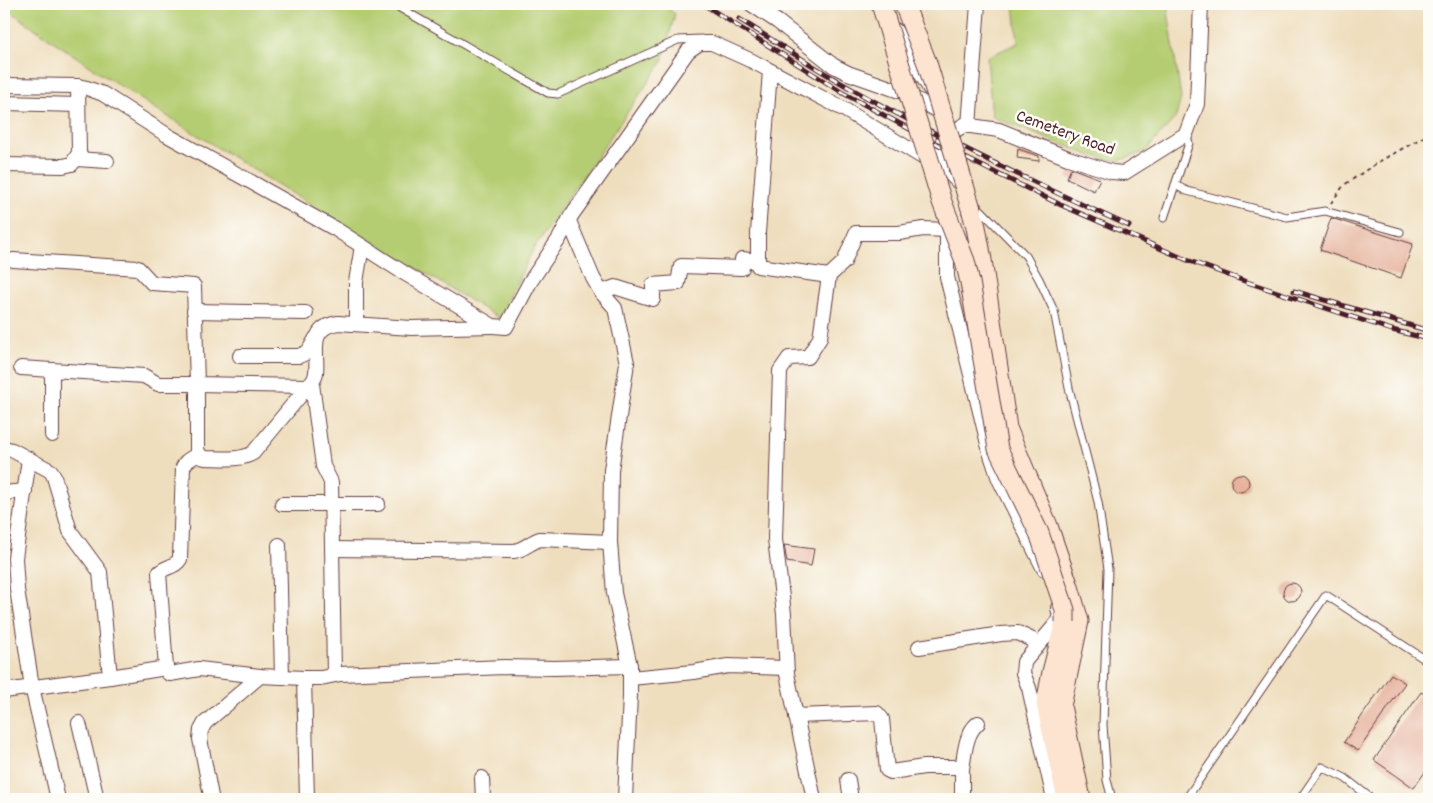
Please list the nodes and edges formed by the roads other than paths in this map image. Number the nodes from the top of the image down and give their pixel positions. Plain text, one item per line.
1 (393, 4) edge
2 (751, 4) edge
3 (880, 4) edge
4 (904, 4) edge
5 (978, 4) edge
6 (1201, 4) edge
7 (706, 42) junction
8 (770, 71) junction
9 (4, 85) edge
10 (78, 86) junction
11 (4, 104) edge
12 (78, 105) junction
13 (944, 114) junction
14 (969, 126) junction
15 (954, 131) junction
16 (1186, 134) junction
17 (76, 159) junction
18 (107, 161) dead end
19 (4, 165) edge
20 (938, 167) junction
21 (1175, 185) junction
22 (1164, 218) dead end
23 (569, 221) junction
24 (947, 230) junction
25 (1400, 232) dead end
26 (362, 246) junction
27 (13, 260) dead end
28 (758, 261) junction
29 (830, 276) junction
30 (600, 292) junction
31 (194, 311) junction
32 (306, 313) dead end
33 (356, 324) junction
34 (493, 326) junction
35 (317, 338) junction
36 (240, 356) dead end
37 (21, 368) dead end
38 (52, 370) junction
39 (197, 384) junction
40 (310, 385) junction
41 (52, 435) dead end
42 (4, 448) edge
43 (198, 454) junction
44 (29, 459) junction
45 (25, 491) junction
46 (4, 493) edge
47 (282, 504) dead end
48 (331, 504) junction
49 (378, 504) dead end
50 (610, 542) junction
51 (278, 545) dead end
52 (332, 548) junction
53 (1072, 622) junction
54 (1039, 643) junction
55 (919, 647) dead end
56 (1429, 662) edge
57 (166, 668) junction
58 (786, 668) junction
59 (630, 672) junction
60 (1059, 674) junction
61 (334, 675) junction
62 (260, 676) junction
63 (110, 677) junction
64 (282, 677) junction
65 (304, 678) junction
66 (32, 687) junction
67 (4, 691) edge
68 (796, 716) junction
69 (79, 722) dead end
70 (978, 723) dead end
71 (962, 769) junction
72 (482, 778) dead end
73 (848, 780) dead end
74 (211, 796) dead end
75 (58, 799) edge
76 (97, 799) edge
77 (307, 799) edge
78 (483, 799) edge
79 (625, 799) edge
80 (814, 799) edge
81 (851, 799) edge
82 (962, 799) edge
83 (1054, 799) edge
84 (1067, 799) edge
85 (1081, 799) edge
86 (1112, 799) edge
87 (1186, 799) edge
88 (1300, 799) edge
89 (1372, 799) edge

1 - 7 lane
2 - 13 street
3 - 13 street
3 - 53 street, bridge
4 - 53 street, bridge
5 - 14 street
6 - 16 street
7 - 8 street
7 - 23 street
8 - 20 street
8 - 28 street
9 - 10 street
10 - 12 street
10 - 26 street
11 - 12 street
12 - 17 street
13 - 15 street
14 - 15 street, Cemetery Road
14 - 16 street, Cemetery Road
15 - 20 street
16 - 21 lane
17 - 18 street
17 - 19 street
20 - 24 street
20 - 86 lane
21 - 22 lane
21 - 25 lane
23 - 30 street
23 - 34 street
24 - 29 street
24 - 54 street
26 - 33 street
26 - 34 street
27 - 31 street
28 - 29 street
28 - 30 street
29 - 58 street
30 - 50 street
31 - 32 street
31 - 39 street
33 - 34 street
33 - 35 street
35 - 36 street
35 - 40 street
37 - 38 street
38 - 39 street
38 - 41 street
39 - 40 street
39 - 43 street
40 - 43 street
40 - 48 street
42 - 44 street
43 - 57 street
44 - 45 street
44 - 63 street
45 - 46 street
45 - 66 street
47 - 48 street
48 - 49 street
48 - 52 street
50 - 52 street
50 - 59 street
51 - 64 street
52 - 61 street
53 - 60 street
54 - 55 street
54 - 83 street
56 - 87 lane
57 - 62 street
57 - 63 street
58 - 59 street
58 - 68 street
59 - 61 street
59 - 79 street
60 - 84 street
60 - 85 street
61 - 65 street
62 - 64 street
62 - 74 street
63 - 66 street
64 - 65 street
65 - 77 street
66 - 67 street
66 - 75 street
68 - 71 street
68 - 80 street
69 - 76 street
70 - 71 street
71 - 82 street
72 - 78 street
73 - 81 street
88 - 89 lane

